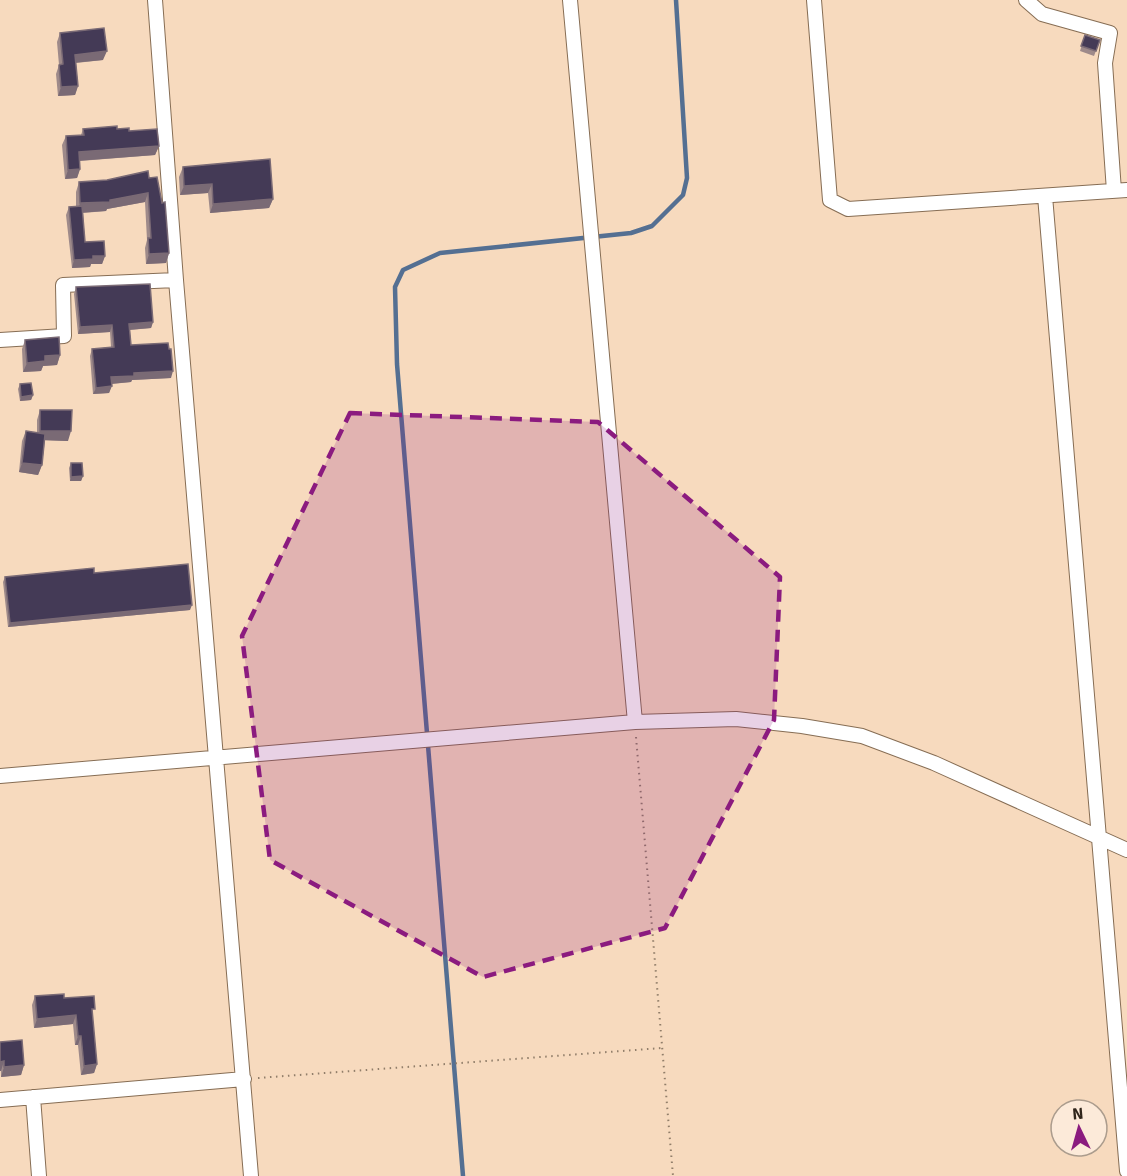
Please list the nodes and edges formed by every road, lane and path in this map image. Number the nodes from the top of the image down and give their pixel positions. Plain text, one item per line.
1 (155, 0) edge
2 (570, 0) edge
3 (814, 0) edge
4 (1026, 0) edge
5 (1121, 190) edge
6 (1045, 196) junction
7 (176, 280) junction
8 (0, 340) edge
9 (635, 722) junction
10 (217, 758) junction
11 (0, 776) edge
12 (1099, 838) junction
13 (1127, 850) edge
14 (662, 1048) junction
15 (244, 1079) junction
16 (33, 1098) junction
17 (0, 1100) edge
18 (1127, 1171) edge
19 (39, 1176) edge
20 (251, 1176) edge
21 (673, 1176) edge

1 - 7 street
2 - 9 street
3 - 6 street
4 - 5 street
5 - 6 street
6 - 12 street
7 - 8 street
7 - 10 street
9 - 10 street
9 - 12 street
9 - 14 path
10 - 11 street
10 - 15 street
12 - 13 street
12 - 18 street
14 - 15 path
14 - 21 path
15 - 16 street
15 - 20 street
16 - 17 street
16 - 19 street

